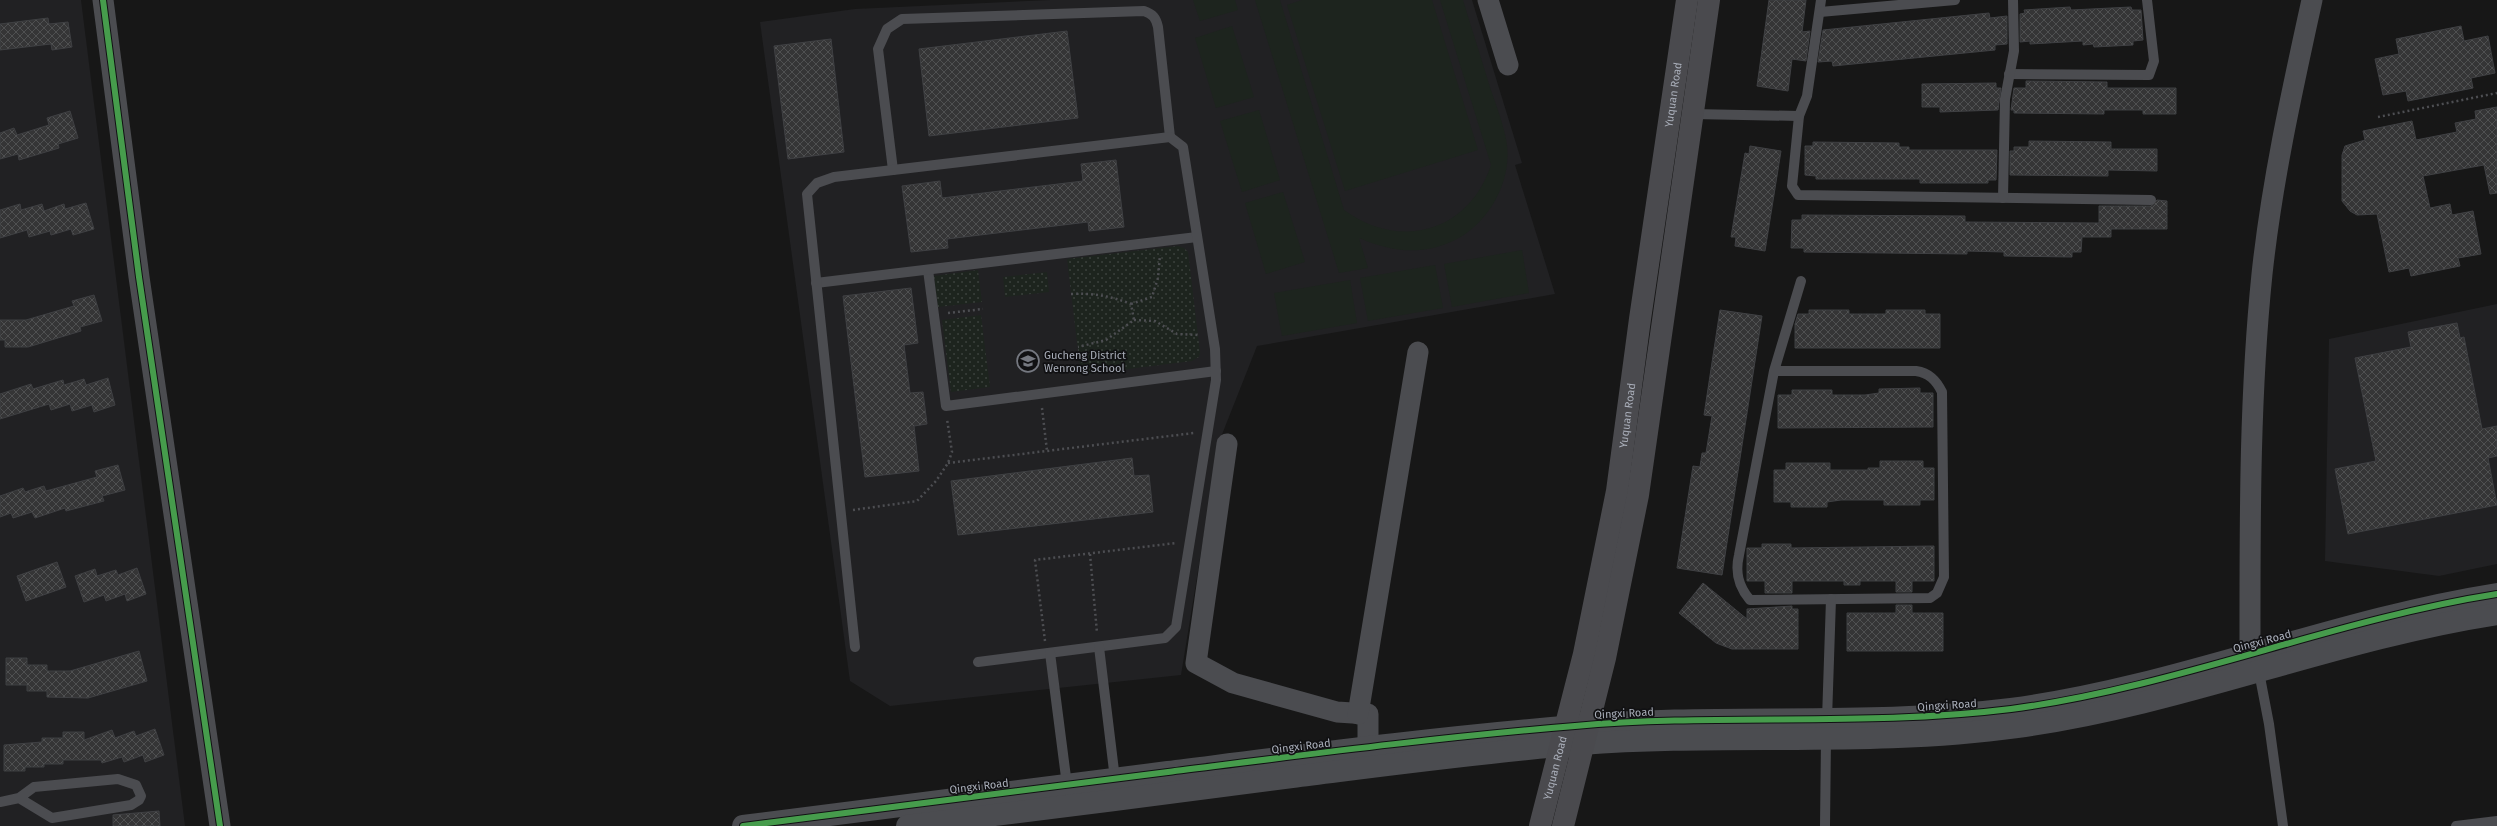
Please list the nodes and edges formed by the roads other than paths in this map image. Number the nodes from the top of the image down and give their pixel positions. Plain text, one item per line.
1 (103, 0) edge
2 (1488, 0) edge
3 (1687, 0) edge
4 (1709, 0) edge
5 (1821, 0) edge
6 (1955, 0) edge
7 (2013, 0) edge
8 (2147, 0) edge
9 (2312, 0) edge
10 (1820, 12) junction
11 (1508, 65) dead end
12 (2009, 74) junction
13 (1693, 114) junction
14 (1799, 116) junction
15 (1170, 137) junction
16 (893, 170) junction
17 (2003, 198) junction
18 (2151, 200) dead end
19 (1197, 237) junction
20 (928, 270) junction
21 (1800, 281) dead end
22 (816, 283) junction
23 (1418, 352) dead end
24 (1216, 371) junction
25 (1774, 371) junction
26 (1227, 444) dead end
27 (2497, 594) edge
28 (1831, 599) junction
29 (2497, 614) edge
30 (855, 647) dead end
31 (1099, 647) junction
32 (1048, 653) junction
33 (978, 662) dead end
34 (2254, 664) junction
35 (1358, 714) junction
36 (1827, 729) junction
37 (1587, 734) junction
38 (1564, 736) junction
39 (1368, 748) junction
40 (1115, 779) junction
41 (1067, 785) junction
42 (19, 798) junction
43 (0, 802) edge
44 (2497, 821) edge
45 (220, 826) edge
46 (743, 826) edge
47 (907, 826) edge
48 (1540, 826) edge
49 (1563, 826) edge
50 (1825, 826) edge
51 (2283, 826) edge
52 (2456, 826) edge

1 - 45 street
2 - 11 street
3 - 38 main road, Yuquan Road
4 - 13 main road, Yuquan Road
5 - 10 lane
6 - 10 lane
7 - 12 lane
8 - 12 lane
9 - 34 street
10 - 14 lane
12 - 17 lane
13 - 14 lane
13 - 37 main road, Yuquan Road
14 - 17 lane
15 - 16 lane
15 - 16 lane
15 - 19 lane
16 - 22 lane
17 - 18 lane
19 - 20 lane
19 - 24 lane
20 - 22 lane
20 - 24 lane
21 - 25 lane
22 - 30 lane
23 - 35 street
24 - 31 lane
25 - 28 lane
25 - 28 lane
26 - 35 street
27 - 34 street, Qingxi Road
28 - 36 lane
29 - 34 street, Qingxi Road
31 - 32 lane
31 - 40 lane
32 - 33 lane
32 - 41 lane
34 - 36 street, Qingxi Road
34 - 51 lane
35 - 39 street
36 - 37 street, Qingxi Road
36 - 50 lane
37 - 38 street, Qingxi Road
37 - 49 main road, Yuquan Road
38 - 39 street, Qingxi Road
38 - 47 street, Qingxi Road
38 - 48 main road, Yuquan Road
39 - 40 street, Qingxi Road
40 - 41 street, Qingxi Road
41 - 46 street, Qingxi Road
42 - 42 lane
42 - 43 lane
44 - 52 lane

